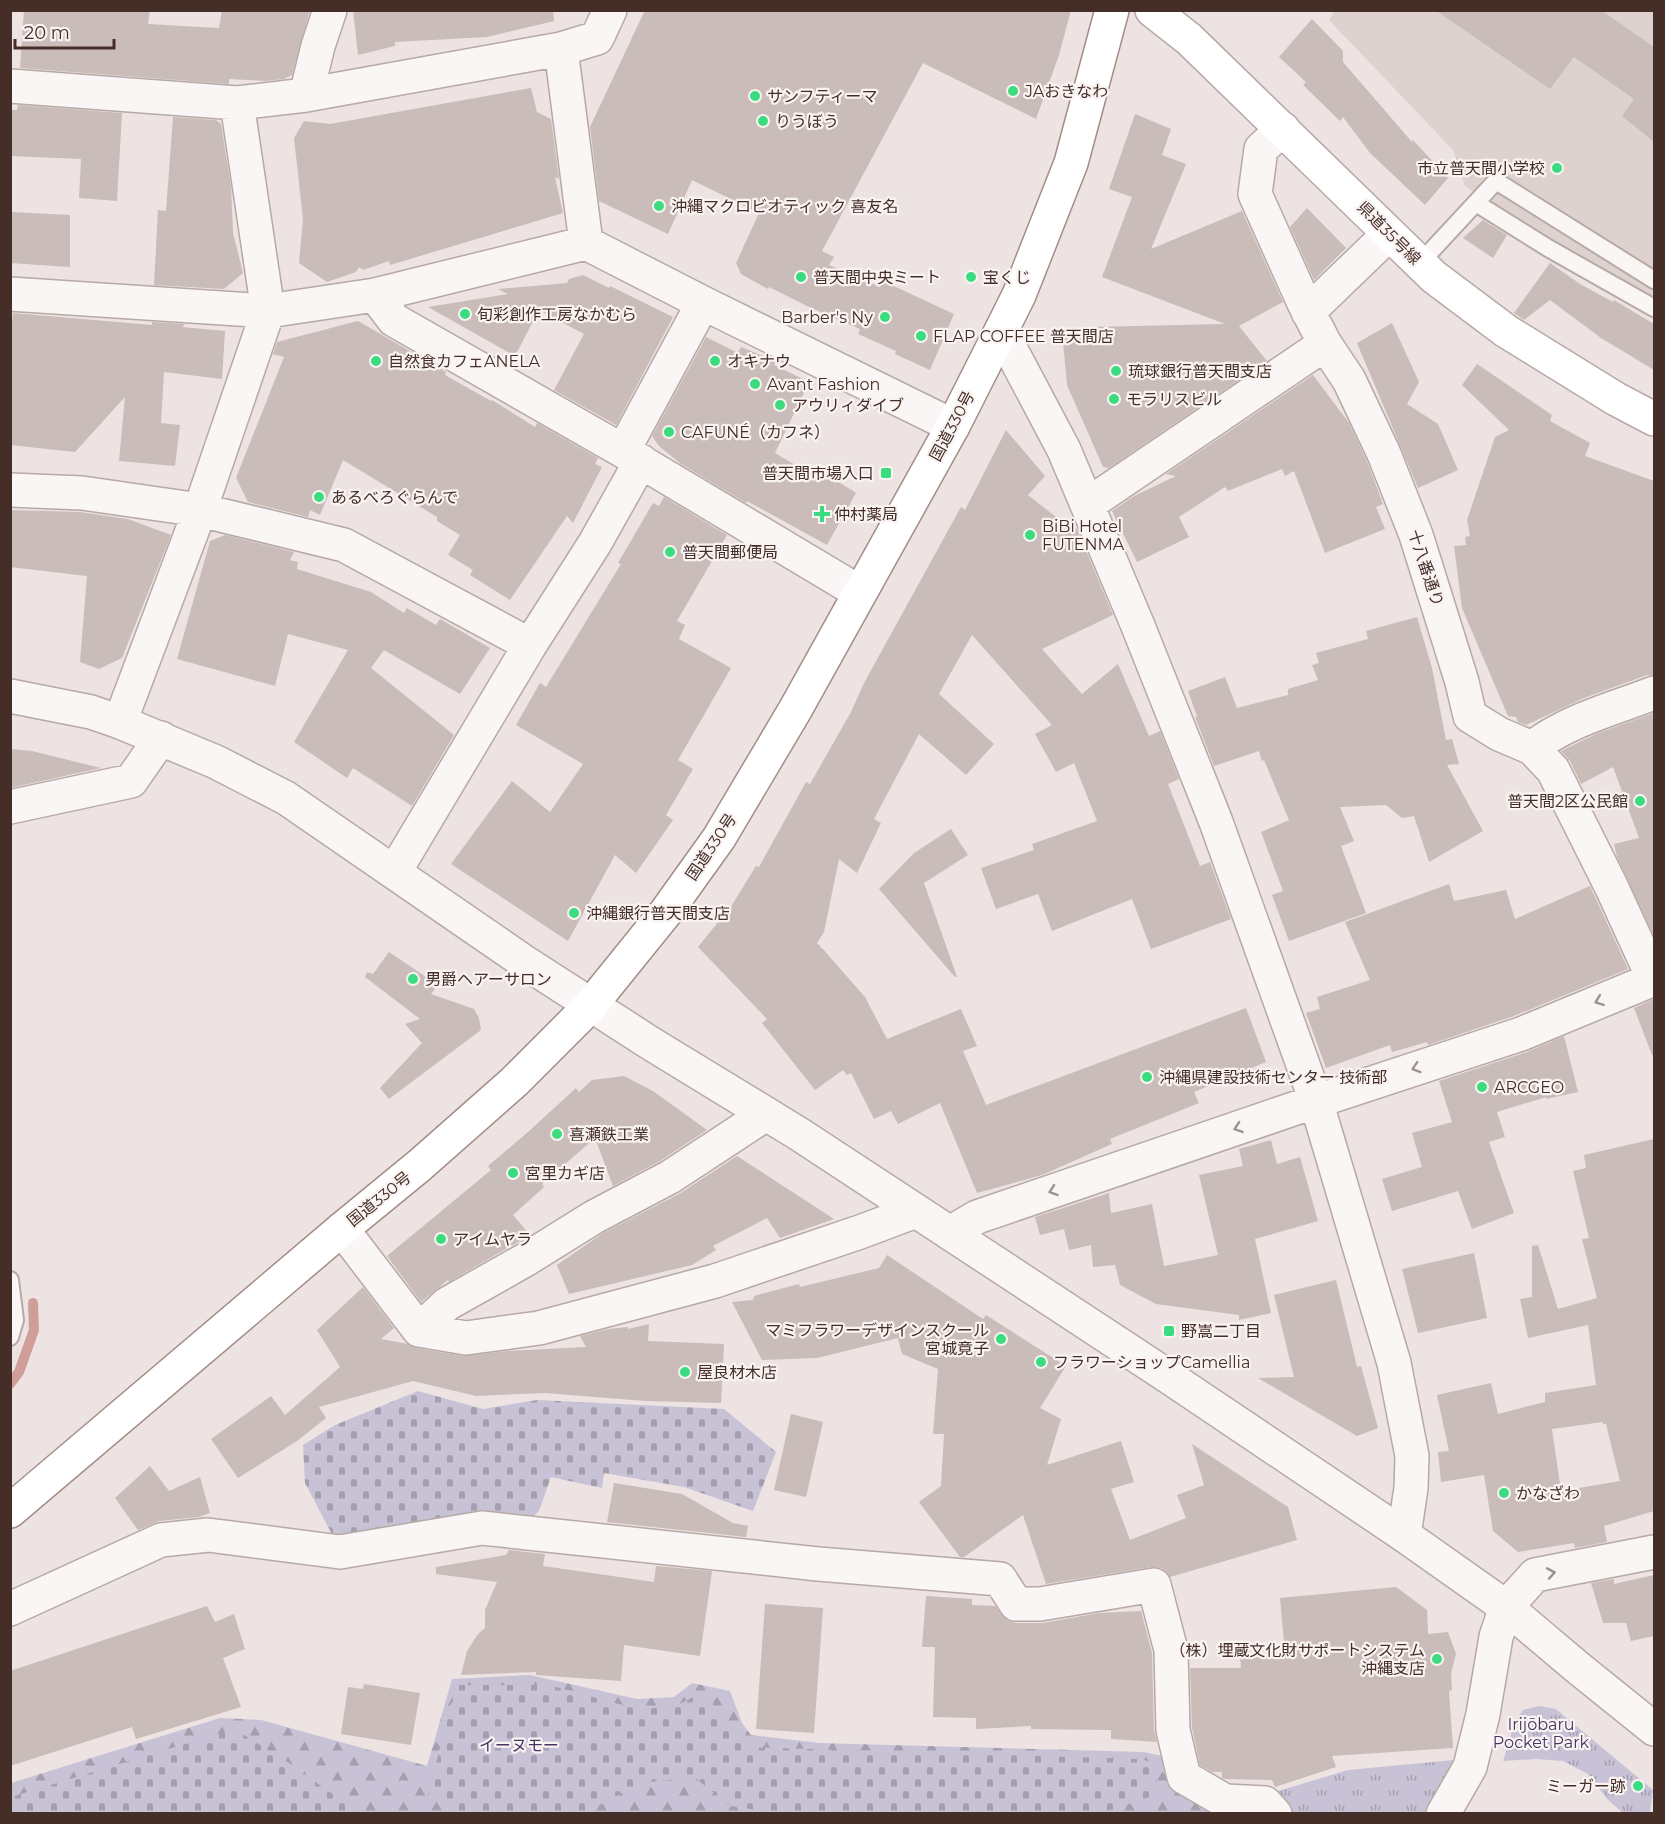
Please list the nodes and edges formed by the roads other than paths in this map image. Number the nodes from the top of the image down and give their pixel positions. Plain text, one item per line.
1 (330, 10) edge
2 (610, 10) edge
3 (1112, 10) edge
4 (1152, 10) edge
5 (561, 49) junction
6 (10, 86) edge
7 (306, 95) junction
8 (237, 103) junction
9 (1283, 129) junction
10 (1476, 203) junction
11 (1389, 234) junction
12 (586, 243) junction
13 (1419, 264) junction
14 (1654, 280) edge
15 (10, 294) edge
16 (375, 295) junction
17 (703, 303) junction
18 (1654, 308) edge
19 (268, 311) junction
20 (1308, 312) junction
21 (1001, 331) junction
22 (1325, 344) junction
23 (1654, 418) edge
24 (952, 426) junction
25 (632, 456) junction
26 (10, 490) edge
27 (1087, 505) junction
28 (200, 510) junction
29 (859, 592) junction
30 (530, 645) junction
31 (1654, 693) edge
32 (10, 696) edge
33 (120, 722) junction
34 (161, 738) junction
35 (1532, 748) junction
36 (10, 807) edge
37 (395, 872) junction
38 (1654, 980) edge
39 (590, 1006) junction
40 (1316, 1101) junction
41 (766, 1114) junction
42 (916, 1211) junction
43 (342, 1229) junction
44 (950, 1233) junction
45 (10, 1280) edge
46 (419, 1330) junction
47 (10, 1337) edge
48 (10, 1511) edge
49 (1404, 1534) junction
50 (1654, 1552) edge
51 (1506, 1606) junction
52 (10, 1609) edge
53 (1654, 1729) edge
54 (1275, 1814) edge
55 (1443, 1814) edge

1 - 7 street
2 - 5 street
3 - 21 main road, 国道330号
4 - 9 main road, 県道35号線
5 - 7 street
5 - 12 street
6 - 8 street
7 - 8 street
8 - 19 street
9 - 11 main road, 県道35号線
9 - 20 street, 十八番通り
10 - 13 lane
10 - 14 lane
10 - 18 lane
11 - 13 main road, 県道35号線
11 - 20 street
12 - 16 street
12 - 17 street
13 - 23 main road, 県道35号線
15 - 19 street
16 - 19 street
16 - 25 street
17 - 24 street
17 - 25 street
19 - 28 street
20 - 22 street, 十八番通り
21 - 24 main road, 国道330号
21 - 27 street
22 - 27 street
22 - 35 street, 十八番通り
24 - 29 main road, 国道330号
25 - 29 street
25 - 30 street
26 - 28 street
27 - 40 street
28 - 30 street
28 - 33 street
29 - 39 main road, 国道330号
30 - 37 street
31 - 35 street
32 - 33 street
33 - 34 street
34 - 36 street
34 - 37 street
35 - 38 street, 十八番通り
37 - 39 street
38 -> 40 street
39 - 41 street
39 - 43 main road, 国道330号
40 -> 44 street
40 - 49 street
41 - 42 street
41 - 46 street
42 - 44 street
42 - 46 street
43 - 46 street
43 - 48 main road, 国道330号
44 - 49 street
45 - 47 lane
49 - 51 street
51 -> 50 street
51 - 53 street
51 - 55 street
52 - 54 street

